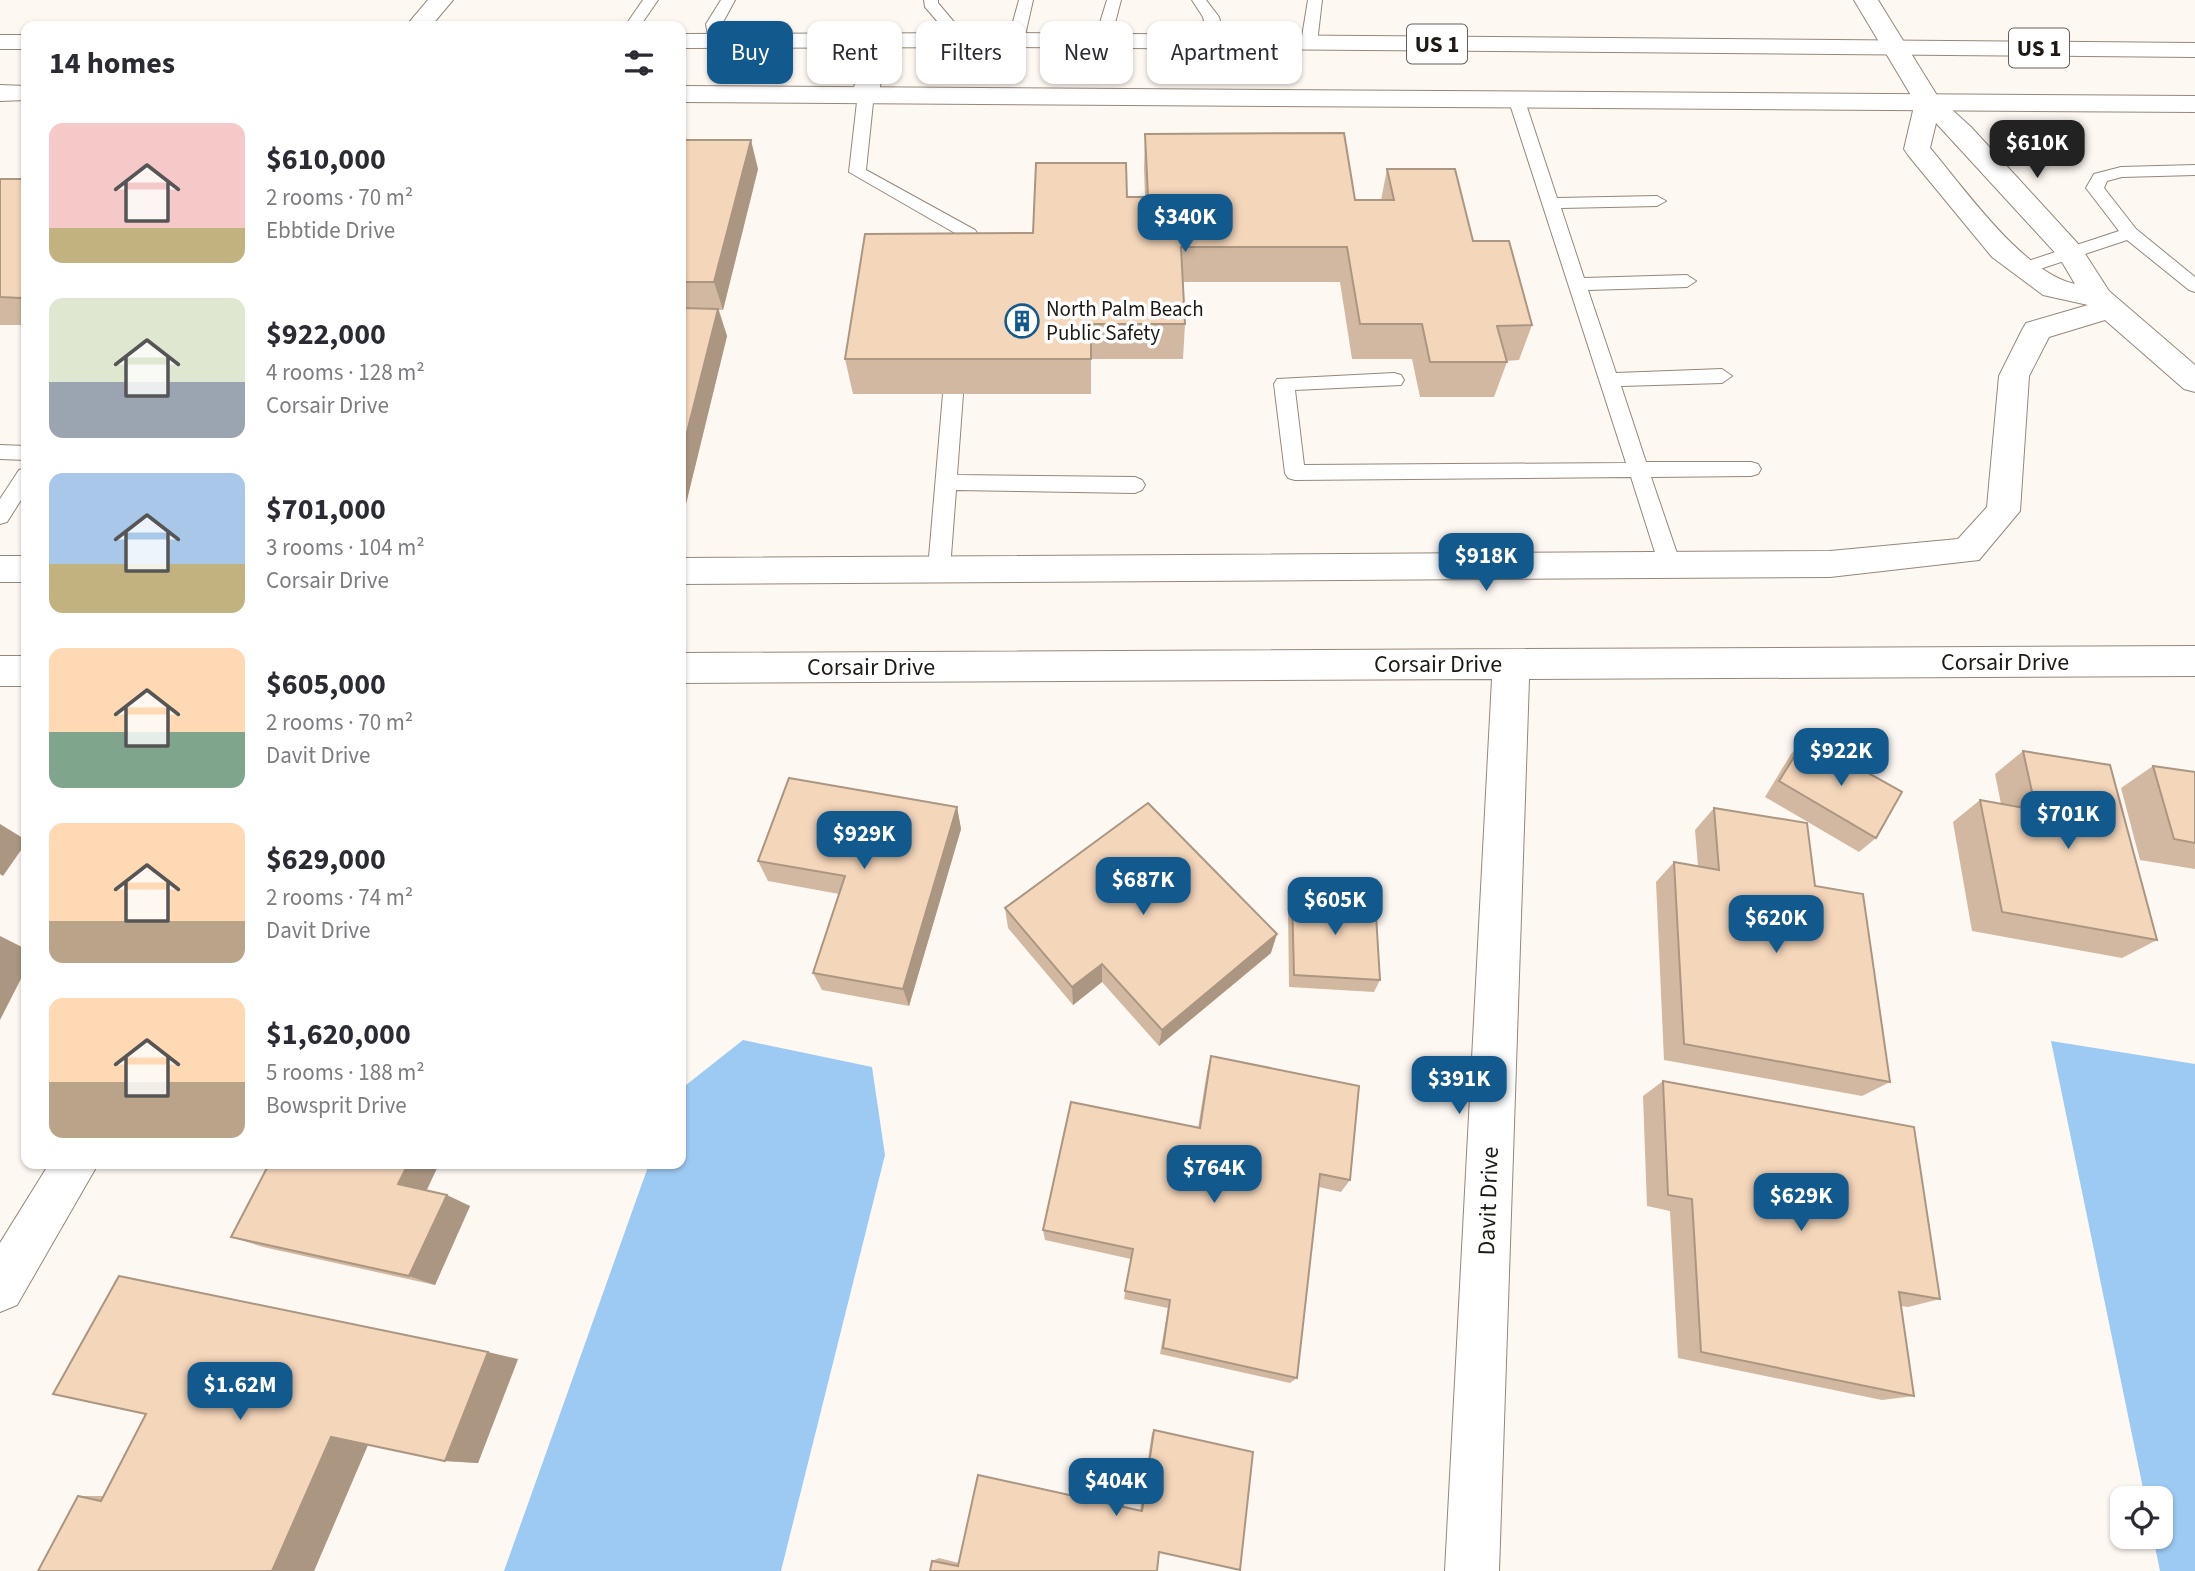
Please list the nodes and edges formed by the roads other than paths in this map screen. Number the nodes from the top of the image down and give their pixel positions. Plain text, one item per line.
1 (441, 0) edge
2 (651, 0) edge
3 (728, 0) edge
4 (931, 0) edge
5 (1026, 0) edge
6 (1114, 0) edge
7 (1199, 0) edge
8 (1315, 0) edge
9 (1866, 0) edge
10 (422, 21) edge
11 (636, 21) edge
12 (716, 21) edge
13 (945, 21) edge
14 (1021, 21) edge
15 (1108, 21) edge
16 (1212, 21) edge
17 (0, 41) edge
18 (21, 41) edge
19 (686, 41) edge
20 (707, 41) edge
21 (1302, 43) edge
22 (1309, 43) junction
23 (1895, 47) junction
24 (2195, 50) edge
25 (868, 84) edge
26 (0, 93) edge
27 (21, 93) edge
28 (686, 93) edge
29 (866, 93) junction
30 (1516, 99) junction
31 (1928, 102) junction
32 (2195, 104) edge
33 (2195, 170) edge
34 (1657, 201) dead end
35 (1550, 203) junction
36 (2130, 233) junction
37 (2070, 252) junction
38 (2025, 268) junction
39 (967, 269) edge
40 (1687, 281) dead end
41 (1577, 284) junction
42 (2195, 286) edge
43 (2105, 303) junction
44 (1722, 376) dead end
45 (1394, 380) dead end
46 (1609, 380) junction
47 (2195, 382) edge
48 (953, 394) edge
49 (0, 452) edge
50 (21, 453) edge
51 (1751, 470) dead end
52 (1640, 471) junction
53 (946, 482) junction
54 (21, 483) edge
55 (1135, 485) dead end
56 (0, 516) edge
57 (1670, 565) junction
58 (0, 569) edge
59 (21, 569) edge
60 (939, 569) junction
61 (686, 571) edge
62 (2195, 661) edge
63 (1511, 664) junction
64 (686, 668) edge
65 (0, 671) edge
66 (21, 671) edge
67 (72, 1169) edge
68 (0, 1288) edge
69 (1472, 1571) edge

1 - 10 street
2 - 11 lane
3 - 12 lane
4 - 13 lane
5 - 14 lane
6 - 15 lane
7 - 16 lane
8 - 22 lane
9 - 23 street
17 - 18 street
19 - 20 street, US 1
21 - 22 street, US 1
22 - 23 street, US 1
23 - 24 street, US 1
23 - 31 street
25 - 29 street
26 - 27 street
28 - 29 street, US 1 / US 1
29 - 30 street, US 1 / US 1
29 - 39 lane
30 - 31 street, US 1 / US 1
30 - 35 lane
31 - 32 street, US 1
31 - 37 street
31 - 38 street
33 - 36 lane
34 - 35 lane
35 - 41 lane
36 - 37 lane
36 - 42 lane
37 - 38 lane
37 - 43 street
38 - 43 street
40 - 41 lane
41 - 46 lane
43 - 47 street
43 - 57 street
44 - 46 lane
45 - 52 lane
46 - 52 lane
48 - 53 lane
49 - 50 lane
51 - 52 lane
52 - 57 lane
53 - 55 lane
53 - 60 lane
54 - 56 lane
57 - 60 street
58 - 59 street
60 - 61 street
62 - 63 street, Corsair Drive
63 - 64 street, Corsair Drive
63 - 69 street, Davit Drive
65 - 66 street
67 - 68 street

